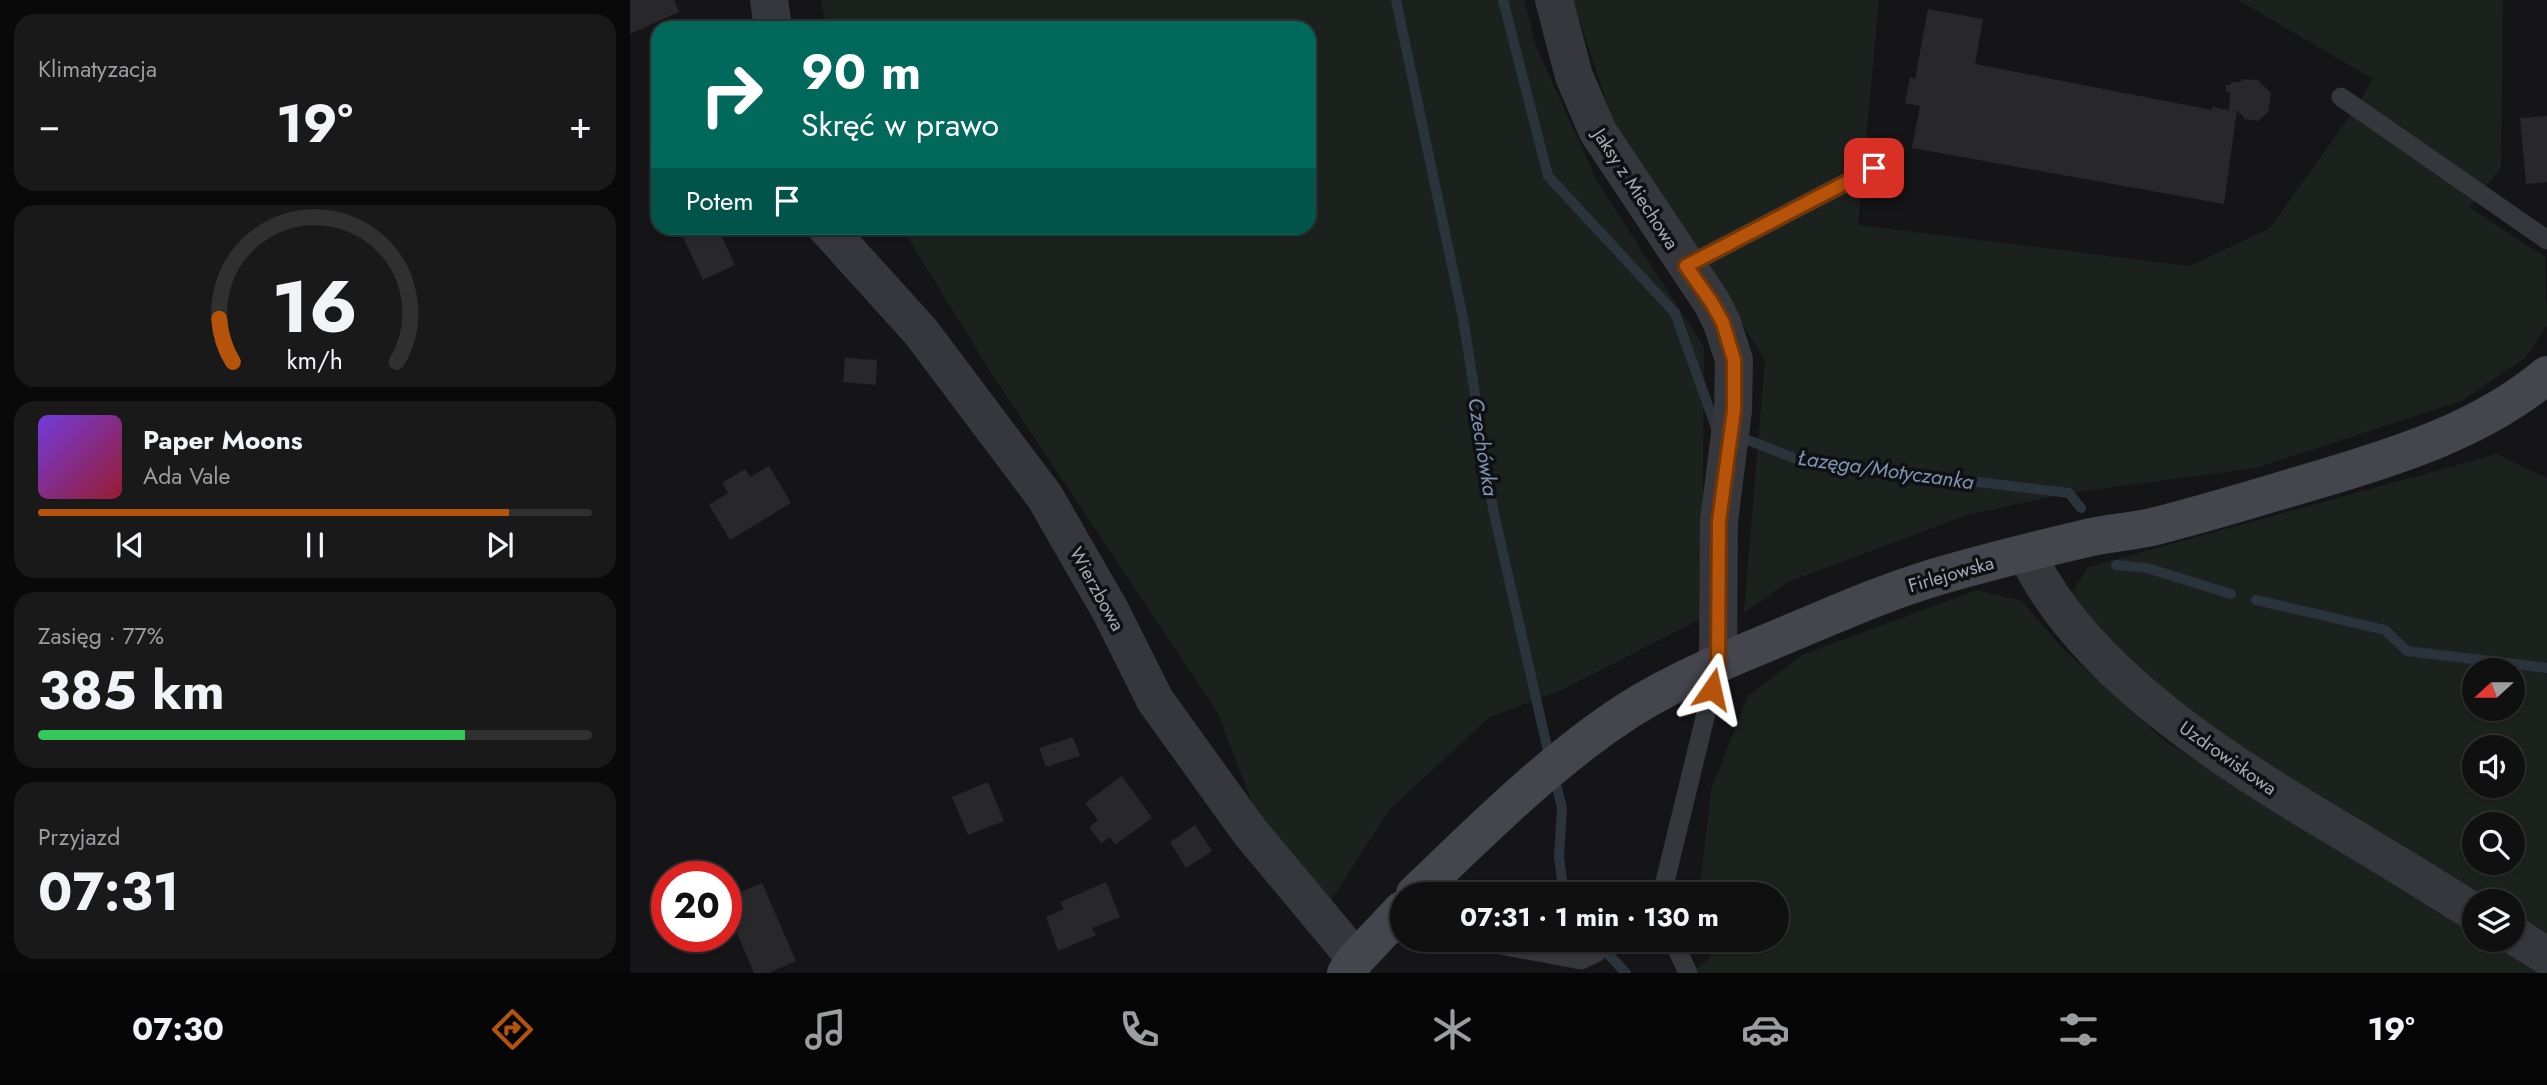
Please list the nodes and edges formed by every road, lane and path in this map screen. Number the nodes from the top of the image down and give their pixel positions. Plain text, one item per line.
1 (769, 0) edge
2 (1554, 0) edge
3 (772, 21) edge
4 (2340, 97) dead end
5 (1874, 168) dead end
6 (833, 235) edge
7 (2547, 240) edge
8 (1686, 266) junction
9 (2547, 375) edge
10 (2027, 554) junction
11 (1718, 663) junction
12 (1428, 882) edge
13 (1665, 882) edge
14 (2462, 905) edge
15 (1390, 928) edge
16 (2525, 942) edge
17 (1538, 952) edge
18 (1597, 952) edge
19 (1678, 952) edge
20 (2547, 956) edge
21 (1351, 966) edge
22 (1688, 973) edge

1 - 3 street
2 - 8 street, Jaksy z Miechowa
4 - 7 lane
5 - 8 lane
6 - 21 street, Wierzbowa
8 - 11 street, Jaksy z Miechowa
9 - 10 street, Firlejowska
10 - 11 street, Firlejowska
10 - 14 street, Uzdrowiskowa
11 - 12 street, Firlejowska
11 - 13 lane
15 - 21 street
16 - 20 street
17 - 18 lane
19 - 22 lane

